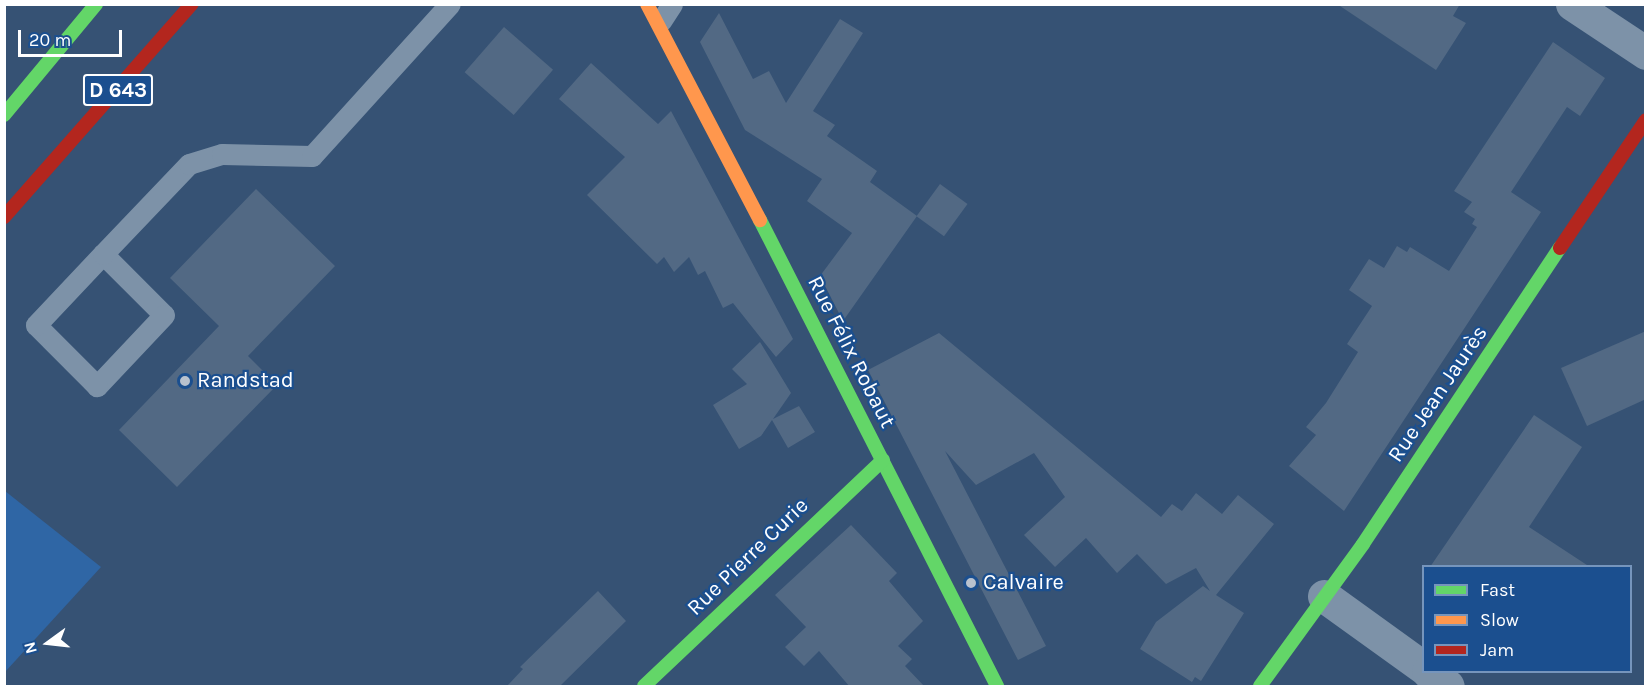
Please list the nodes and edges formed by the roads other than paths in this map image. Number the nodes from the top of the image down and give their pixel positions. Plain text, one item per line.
1 (96, 4) edge
2 (192, 4) edge
3 (450, 4) edge
4 (647, 4) edge
5 (1572, 4) edge
6 (664, 16) edge
7 (1646, 53) edge
8 (4, 115) edge
9 (1646, 120) edge
10 (4, 217) edge
11 (103, 254) junction
12 (883, 460) junction
13 (1324, 596) junction
14 (1422, 667) edge
15 (1429, 673) edge
16 (644, 687) edge
17 (997, 687) edge
18 (1260, 687) edge
19 (1448, 687) edge

1 - 8 main road, D 643
2 - 10 main road, D 643
3 - 11 lane
4 - 6 main road, Rue Félix Robaut
5 - 7 street
6 - 12 main road, Rue Félix Robaut
9 - 13 main road, Rue Jean Jaurès
11 - 11 lane
12 - 16 main road, Rue Pierre Curie
12 - 17 main road, Rue Félix Robaut
13 - 14 street
13 - 18 main road, Rue Jean Jaurès
15 - 19 street

